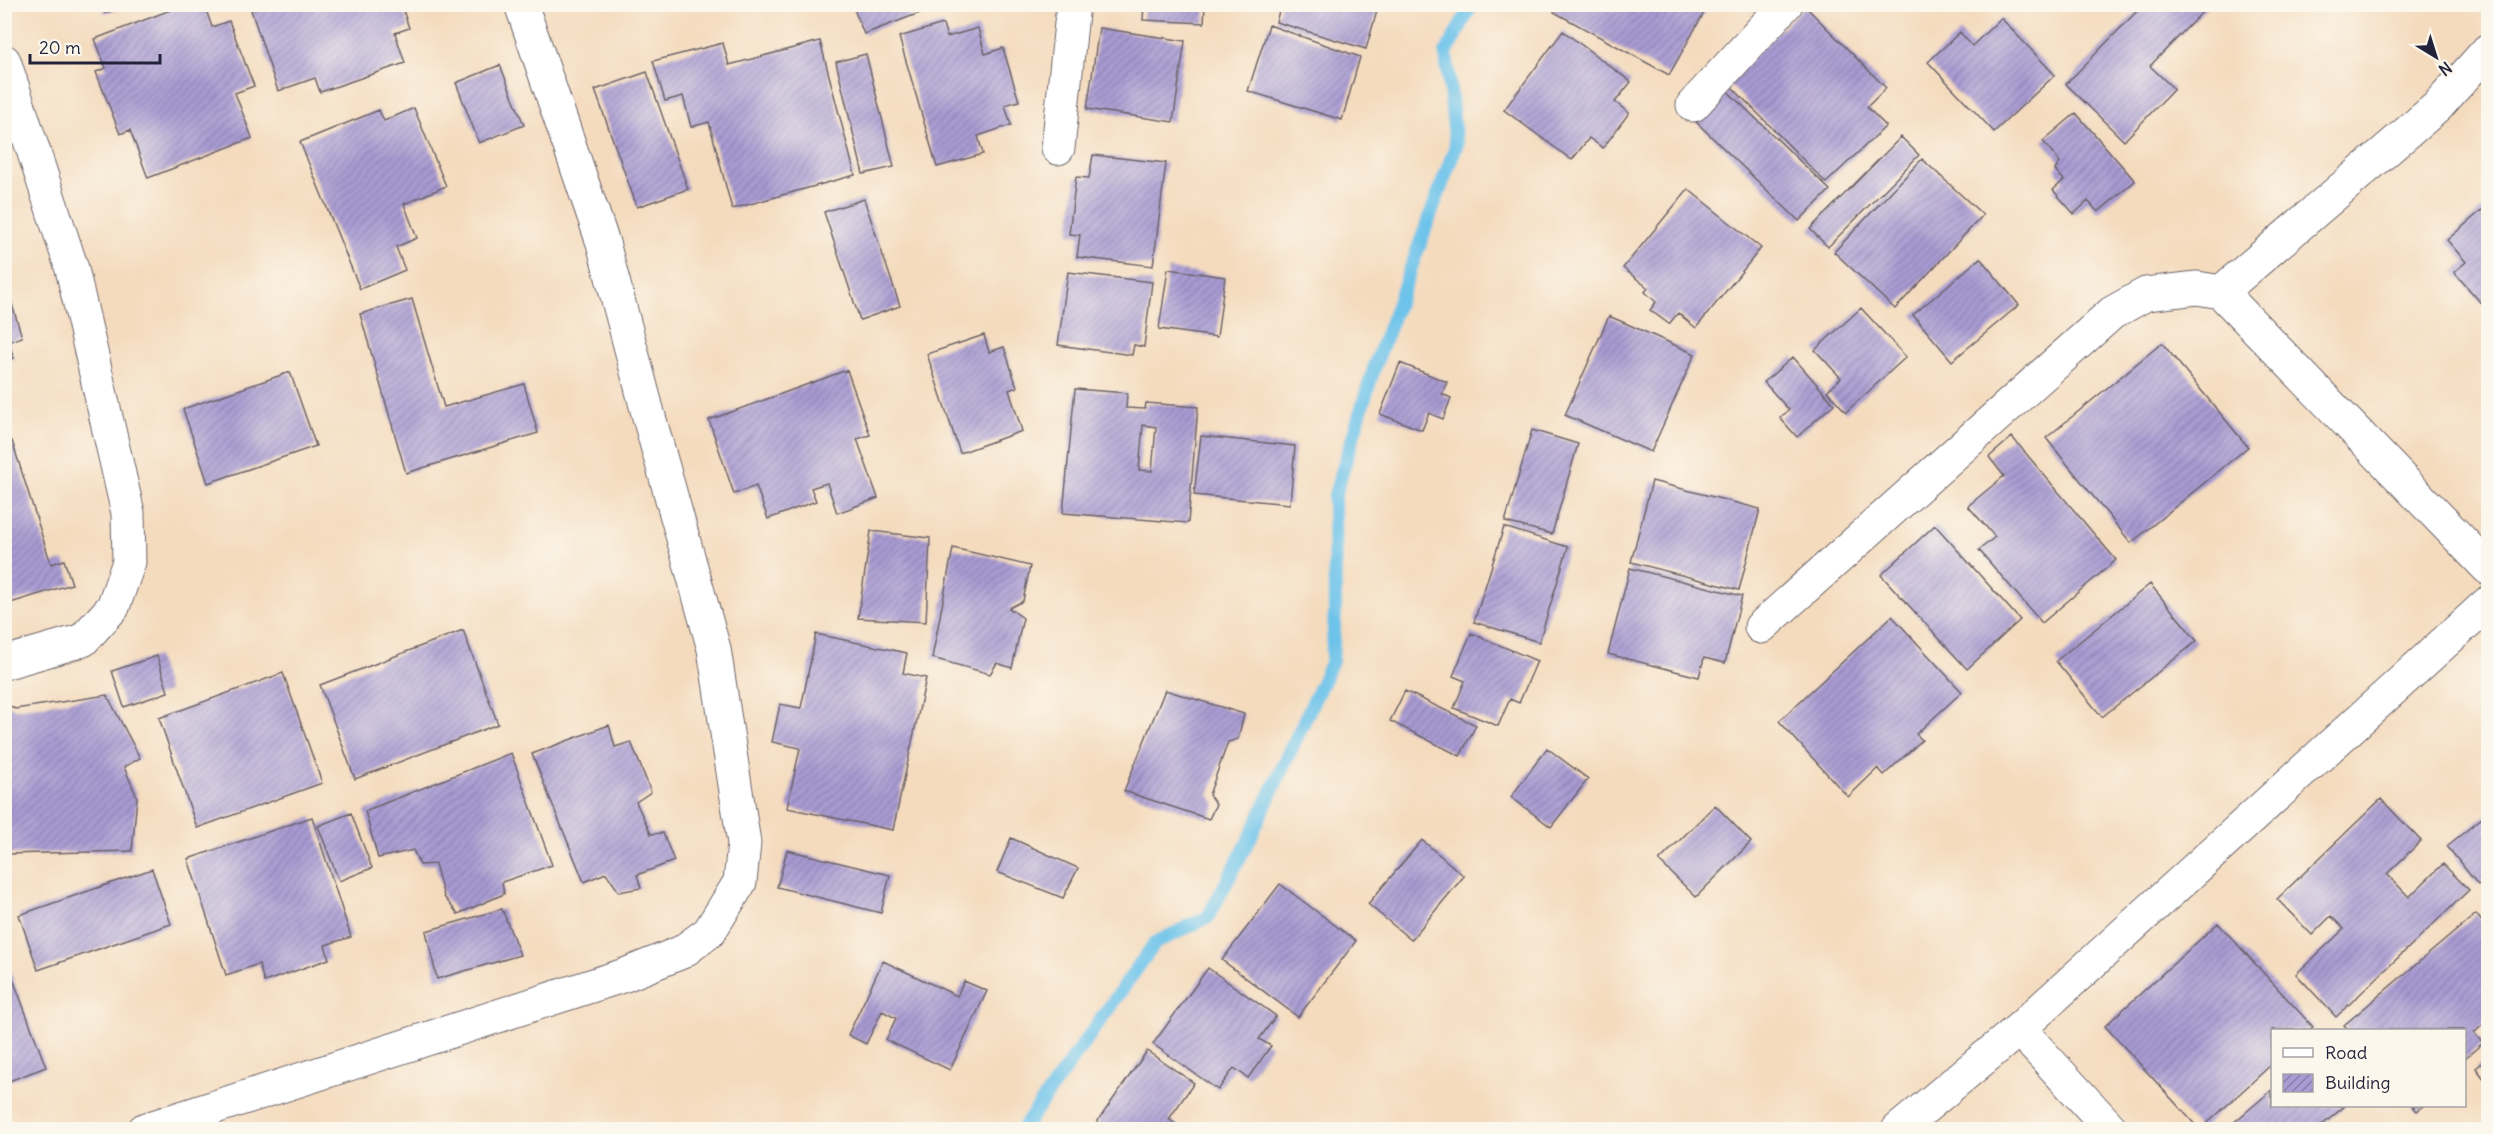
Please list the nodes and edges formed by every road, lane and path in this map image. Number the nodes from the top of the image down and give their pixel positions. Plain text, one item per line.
1 (521, 4) edge
2 (1073, 4) edge
3 (1786, 4) edge
4 (2488, 51) edge
5 (4, 61) edge
6 (1693, 105) dead end
7 (1058, 148) dead end
8 (2221, 292) junction
9 (2488, 568) edge
10 (2488, 603) edge
11 (1761, 627) dead end
12 (4, 663) edge
13 (2019, 1029) junction
14 (144, 1130) edge
15 (1899, 1130) edge
16 (2112, 1130) edge

1 - 14 street
2 - 7 street
3 - 6 street
4 - 8 street
5 - 12 street
8 - 9 street
8 - 11 street
10 - 13 street
13 - 15 street
13 - 16 street

